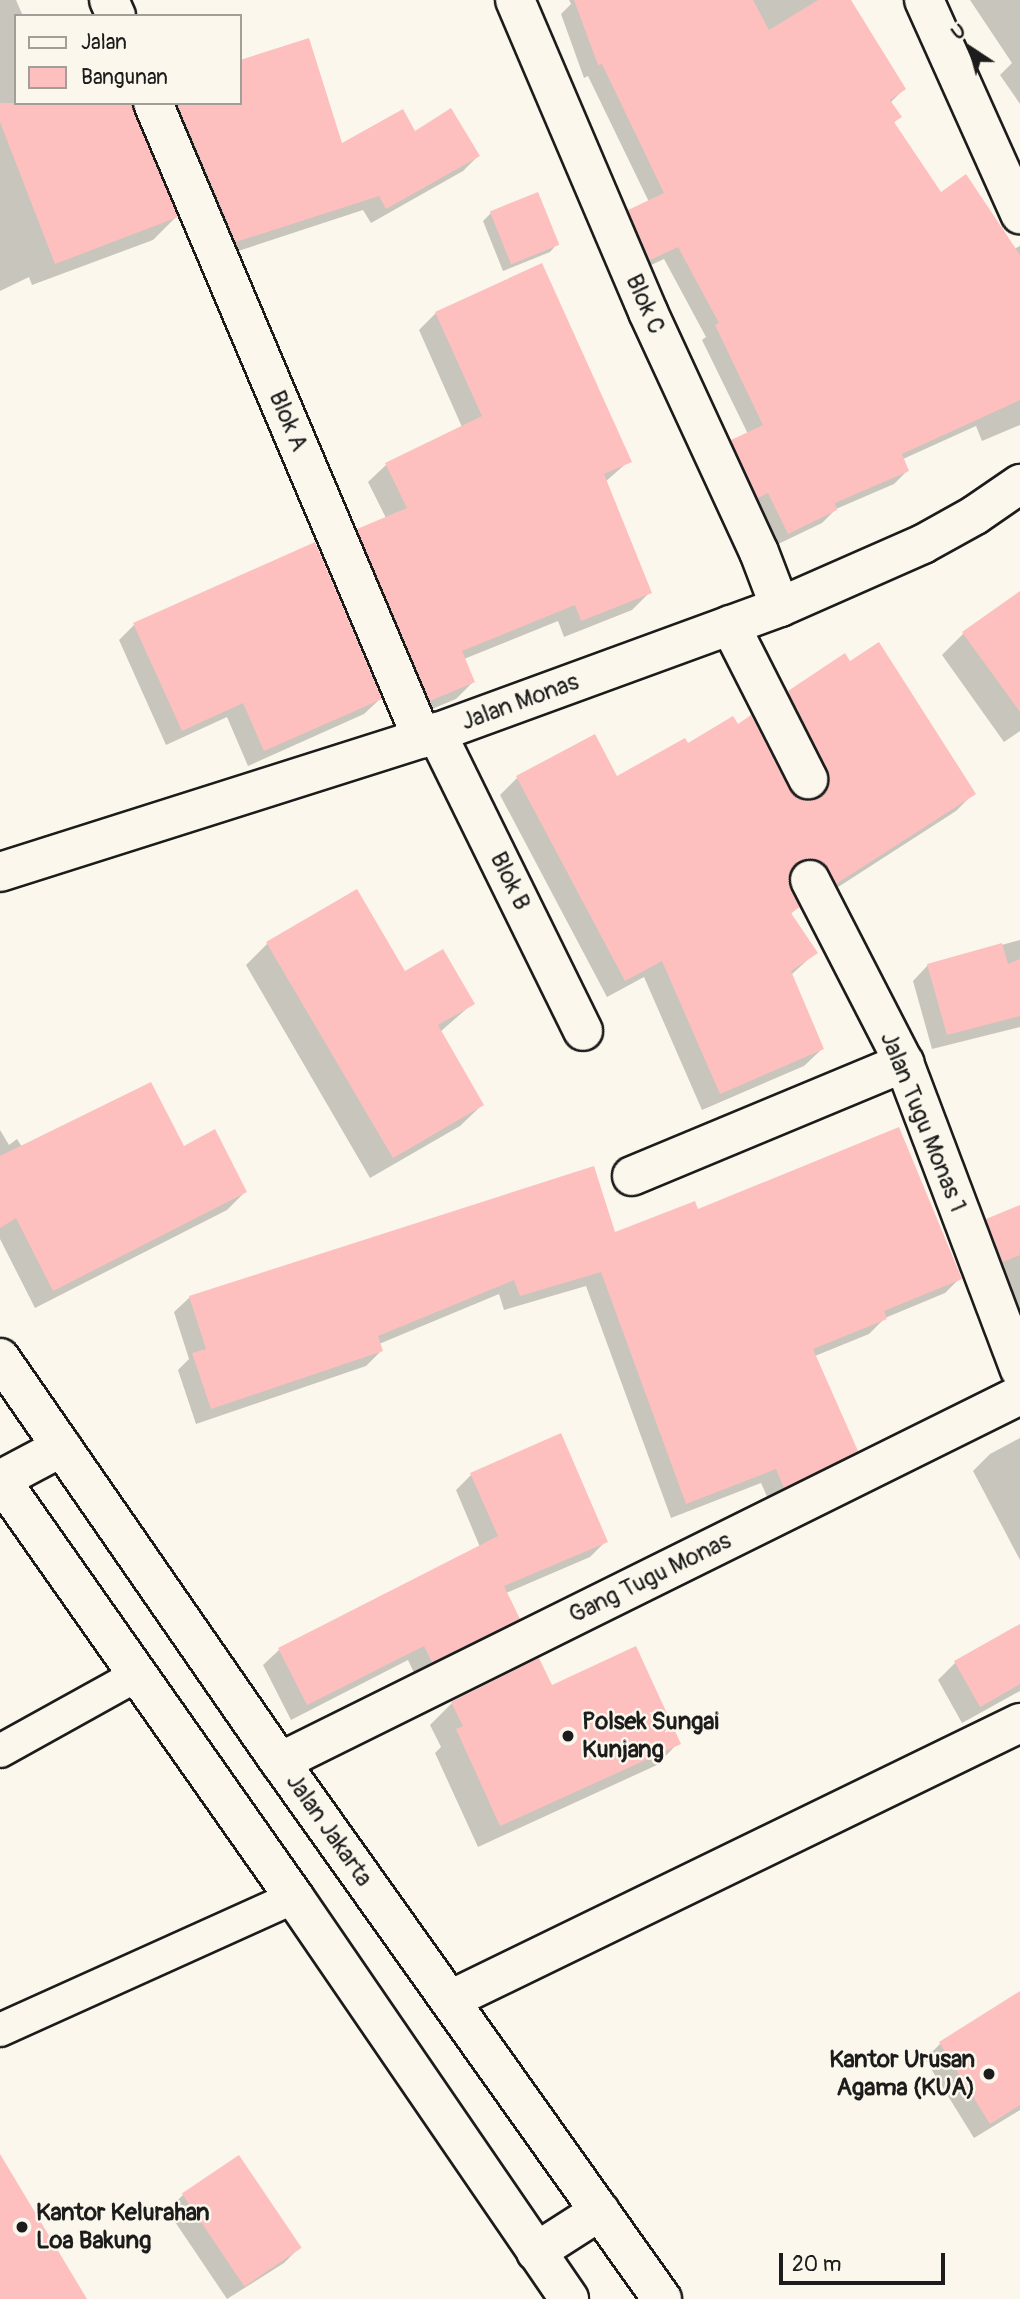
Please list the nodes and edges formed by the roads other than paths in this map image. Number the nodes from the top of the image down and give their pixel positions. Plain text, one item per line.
1 (514, 0) edge
2 (924, 0) edge
3 (154, 105) edge
4 (1020, 214) edge
5 (1020, 484) edge
6 (780, 607) junction
7 (730, 625) junction
8 (429, 735) junction
9 (808, 779) dead end
10 (0, 872) edge
11 (810, 880) dead end
12 (583, 1031) dead end
13 (904, 1063) junction
14 (632, 1176) dead end
15 (0, 1358) edge
16 (1020, 1370) edge
17 (1020, 1395) edge
18 (62, 1447) junction
19 (0, 1480) edge
20 (137, 1675) junction
21 (1020, 1723) edge
22 (0, 1751) edge
23 (280, 1762) junction
24 (294, 1896) junction
25 (450, 2000) junction
26 (0, 2030) edge
27 (600, 2211) junction
28 (537, 2252) junction
29 (569, 2299) edge
30 (663, 2299) edge

1 - 6 street, Blok C
2 - 4 street
3 - 8 street, Blok A
5 - 6 street, Jalan Monas
6 - 7 street, Jalan Monas
7 - 8 street, Jalan Monas
7 - 9 street
8 - 10 street, Jalan Monas
8 - 12 street, Blok B
11 - 13 street, Jalan Tugu Monas 1
13 - 14 street
13 - 16 street, Jalan Tugu Monas 1
15 - 18 street, Jalan Jakarta
17 - 23 street, Gang Tugu Monas
18 - 19 street
18 - 23 street, Jalan Jakarta
19 - 20 street
20 - 22 lane
20 - 24 street
21 - 25 street
23 - 25 street, Jalan Jakarta
24 - 26 lane
24 - 28 street
25 - 27 street, Jalan Jakarta
27 - 28 street
27 - 30 street, Jalan Jakarta
28 - 29 street

